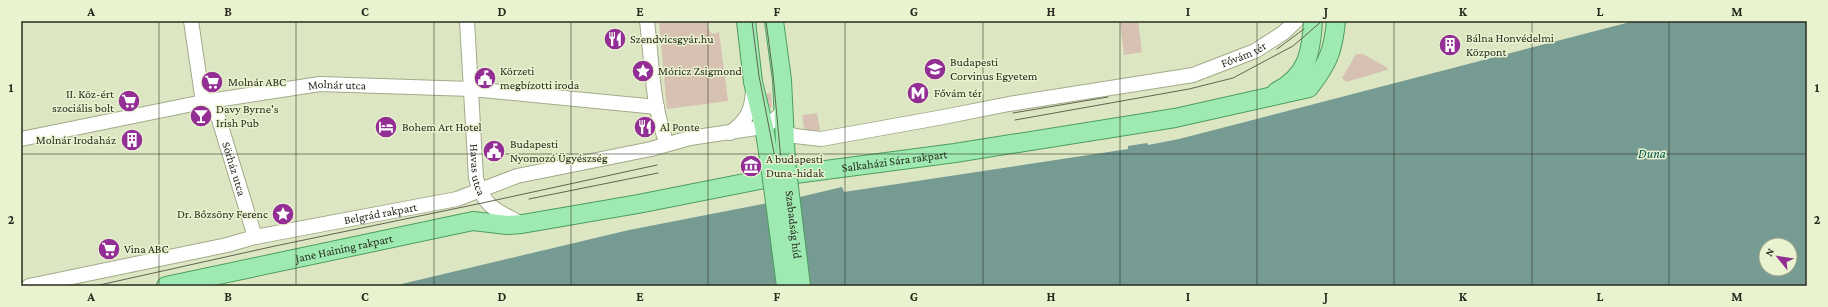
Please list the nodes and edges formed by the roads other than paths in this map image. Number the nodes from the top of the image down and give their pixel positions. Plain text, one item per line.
1 (191, 21) edge
2 (467, 21) edge
3 (647, 21) edge
4 (746, 21) edge
5 (774, 21) edge
6 (1296, 21) edge
7 (1313, 21) edge
8 (1336, 21) edge
9 (753, 82) junction
10 (471, 89) junction
11 (1266, 98) junction
12 (208, 101) junction
13 (657, 107) junction
14 (783, 108) junction
15 (764, 127) junction
16 (784, 132) junction
17 (730, 133) junction
18 (21, 139) edge
19 (667, 144) junction
20 (778, 163) junction
21 (480, 191) junction
22 (522, 224) junction
23 (255, 237) junction
24 (29, 286) edge
25 (166, 286) edge
26 (786, 286) edge
27 (801, 286) edge

1 - 12 street, Sörház utca
2 - 10 street, Havas utca
3 - 13 street
4 - 9 main road
5 - 14 main road
6 - 16 street, Fővám tér
7 - 11 main road, Salkaházi Sára rakpart
8 - 11 main road, Salkaházi Sára rakpart
9 - 15 main road
9 - 17 street
10 - 12 street, Molnár utca
10 - 13 street, Molnár utca
10 - 21 street, Havas utca
11 - 22 main road, Salkaházi Sára rakpart
12 - 18 street, Molnár utca
12 - 23 street, Sörház utca
13 - 19 street
14 - 15 street
14 - 16 main road
15 - 17 street
15 - 20 main road
16 - 20 main road
17 - 19 street, Belgrád rakpart
19 - 21 street, Belgrád rakpart
20 - 26 main road, Szabadság híd, bridge
20 - 27 main road, Szabadság híd, bridge
21 - 22 street, Havas utca
21 - 23 street, Belgrád rakpart
22 - 25 main road, Jane Haining rakpart
23 - 24 street, Belgrád rakpart

